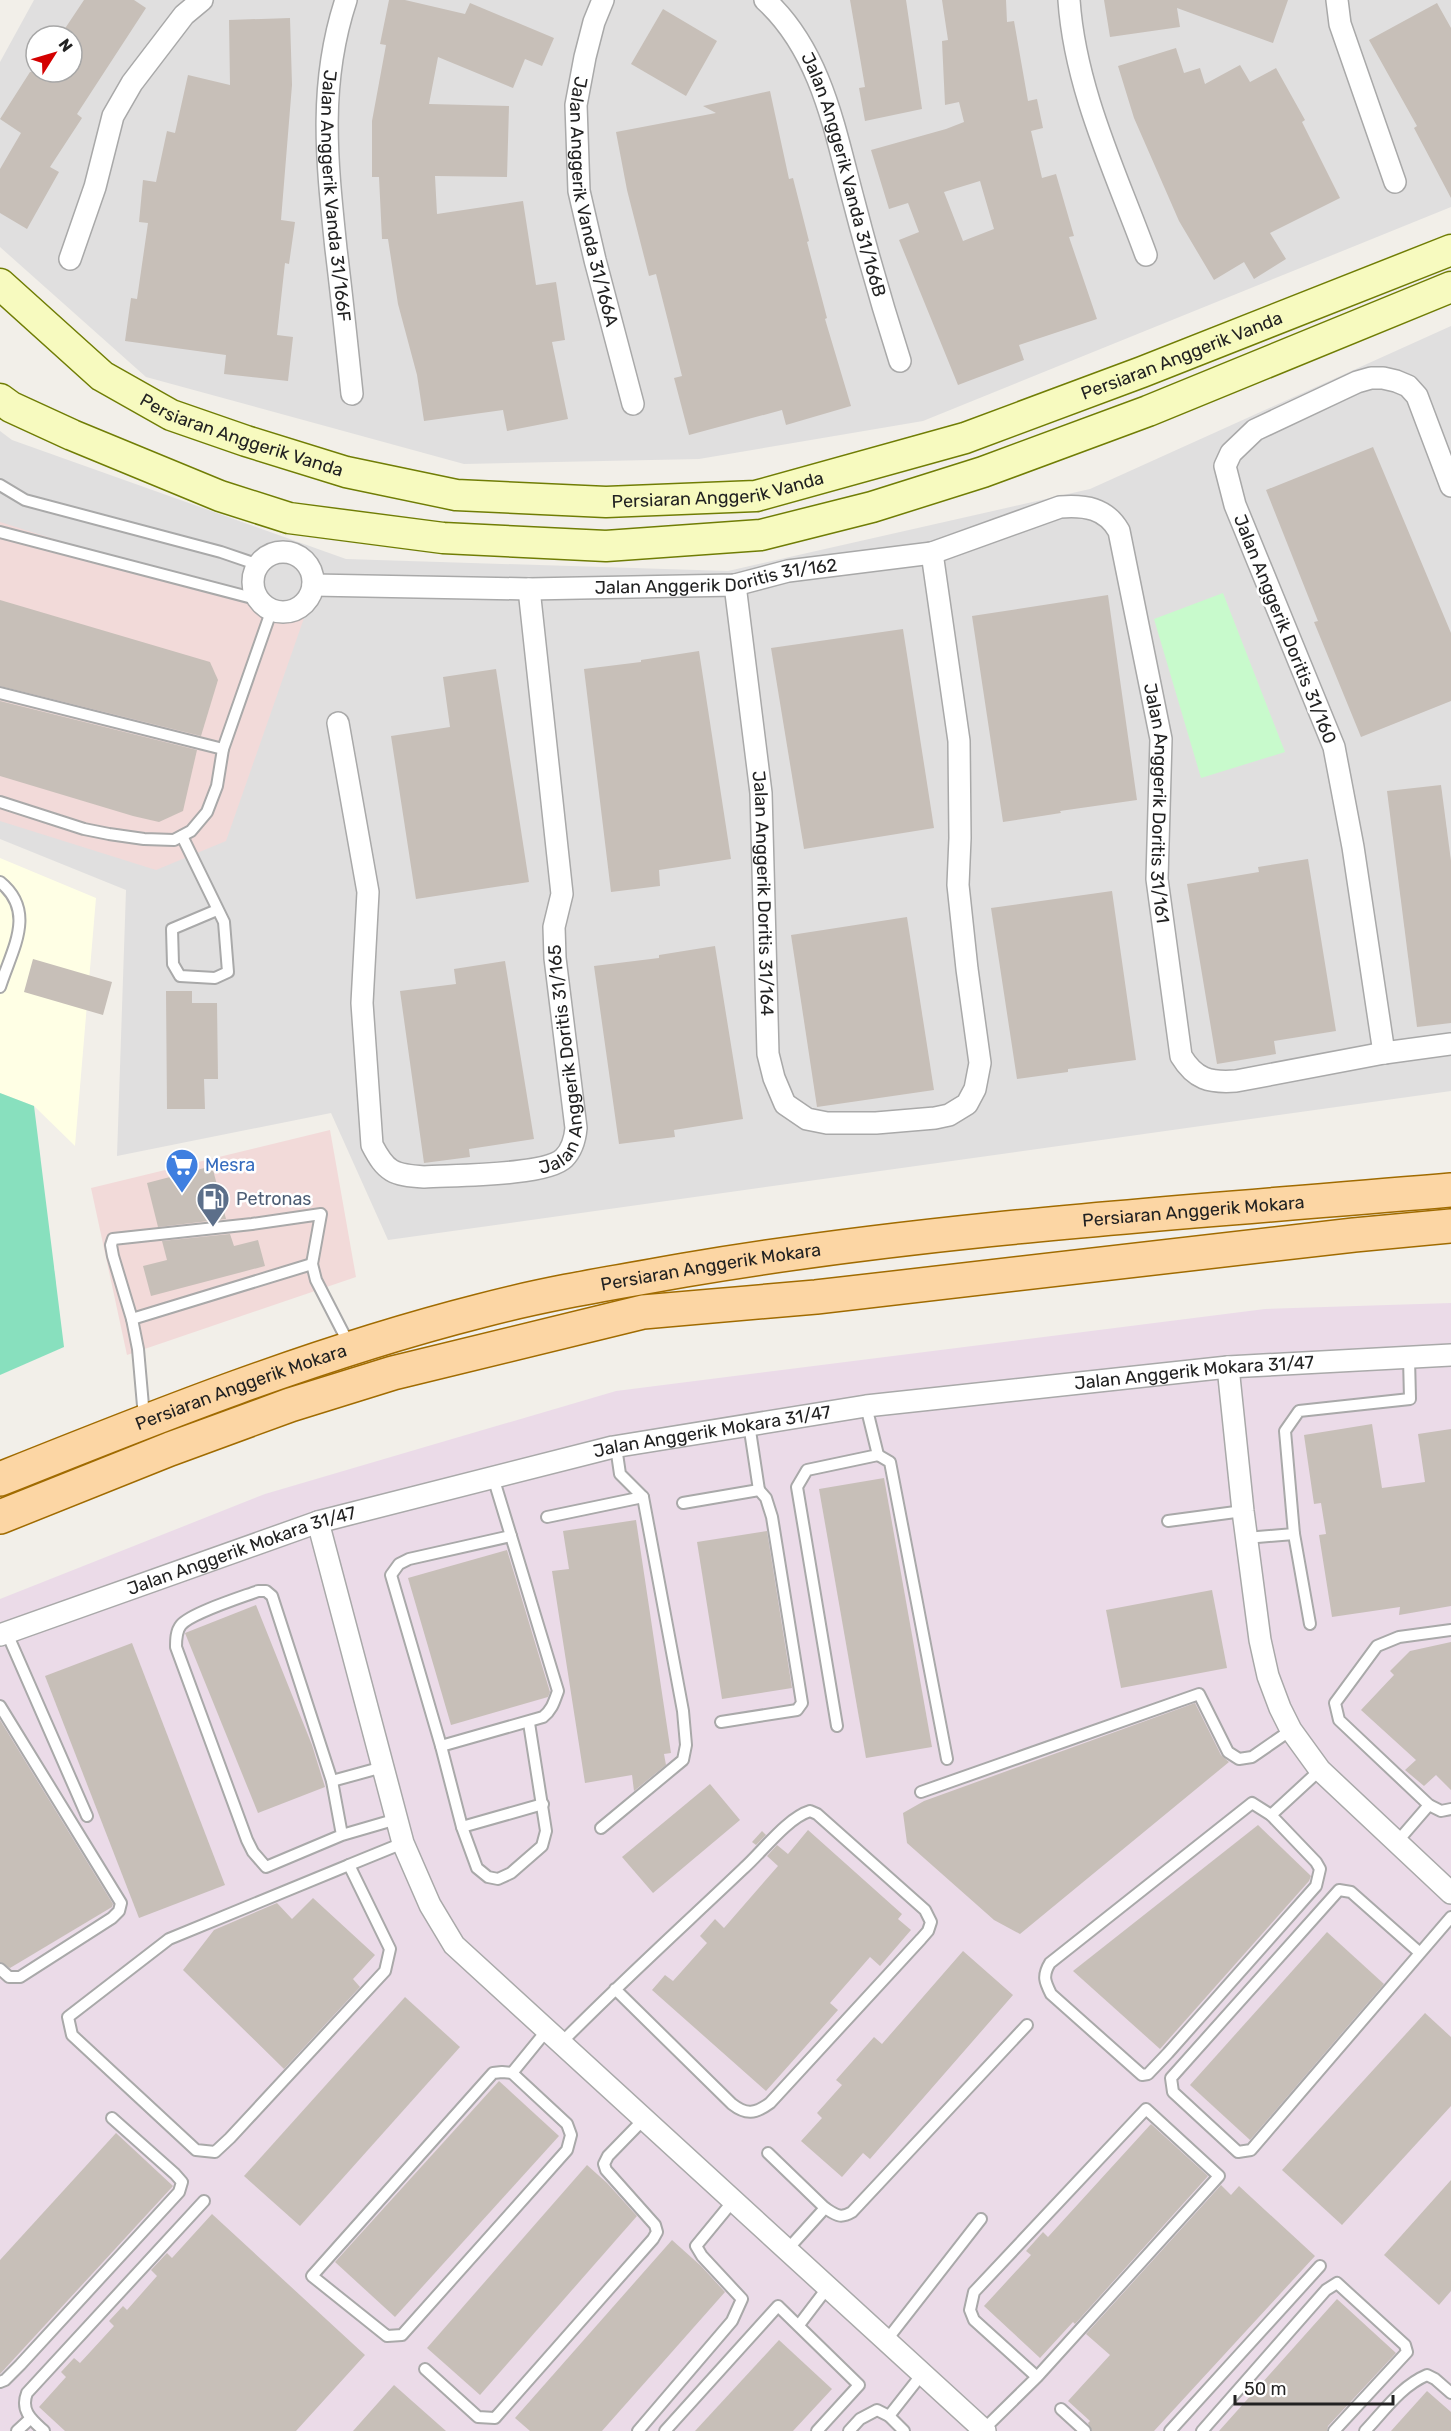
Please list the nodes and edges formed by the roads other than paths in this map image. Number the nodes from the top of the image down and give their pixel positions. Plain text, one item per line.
1 (202, 0) edge
2 (346, 0) edge
3 (603, 0) edge
4 (765, 0) edge
5 (1070, 0) edge
6 (1337, 0) edge
7 (1395, 182) dead end
8 (1451, 250) edge
9 (1146, 255) dead end
10 (70, 259) dead end
11 (0, 284) edge
12 (1451, 286) edge
13 (900, 361) dead end
14 (352, 394) dead end
15 (0, 399) edge
16 (633, 404) dead end
17 (0, 485) edge
18 (1451, 486) edge
19 (1107, 516) joint
20 (301, 520) junction
21 (3, 533) edge
22 (0, 546) edge
23 (932, 553) junction
24 (291, 554) junction
25 (259, 565) junction
26 (313, 585) junction
27 (735, 585) junction
28 (529, 590) junction
29 (266, 604) junction
30 (0, 693) edge
31 (338, 723) dead end
32 (223, 749) junction
33 (0, 802) edge
34 (182, 836) junction
35 (0, 882) edge
36 (217, 910) junction
37 (0, 987) edge
38 (1451, 1044) edge
39 (1384, 1053) junction
40 (1451, 1190) edge
41 (1451, 1226) edge
42 (312, 1264) junction
43 (132, 1319) junction
44 (351, 1347) junction
45 (1451, 1355) edge
46 (1409, 1358) junction
47 (1228, 1367) junction
48 (866, 1406) junction
49 (145, 1421) junction
50 (749, 1424) junction
51 (616, 1447) junction
52 (878, 1455) junction
53 (493, 1477) junction
54 (0, 1479) edge
55 (759, 1490) junction
56 (643, 1497) junction
57 (683, 1503) dead end
58 (1243, 1511) junction
59 (0, 1516) edge
60 (547, 1516) dead end
61 (1168, 1521) dead end
62 (318, 1522) junction
63 (1294, 1534) junction
64 (512, 1536) junction
65 (1246, 1538) junction
66 (1310, 1624) dead end
67 (1451, 1630) edge
68 (3, 1633) edge
69 (0, 1706) edge
70 (721, 1722) dead end
71 (529, 1723) junction
72 (837, 1726) dead end
73 (1291, 1730) junction
74 (441, 1746) junction
75 (947, 1758) dead end
76 (383, 1767) junction
77 (1320, 1770) junction
78 (332, 1781) junction
79 (921, 1792) dead end
80 (543, 1804) junction
81 (1429, 1805) junction
82 (1451, 1809) edge
83 (1271, 1815) junction
84 (87, 1816) dead end
85 (397, 1819) junction
86 (462, 1827) junction
87 (601, 1828) dead end
88 (342, 1835) junction
89 (1397, 1842) junction
90 (403, 1843) junction
91 (349, 1865) junction
92 (1451, 1893) edge
93 (1451, 1917) edge
94 (1420, 1953) junction
95 (0, 1970) edge
96 (615, 1989) junction
97 (1027, 2025) dead end
98 (554, 2037) junction
99 (512, 2073) junction
100 (112, 2118) dead end
101 (644, 2119) junction
102 (768, 2153) dead end
103 (204, 2201) dead end
104 (734, 2201) junction
105 (825, 2208) junction
106 (981, 2219) dead end
107 (788, 2250) junction
108 (1320, 2266) dead end
109 (828, 2287) junction
110 (799, 2325) junction
111 (886, 2341) junction
112 (425, 2369) dead end
113 (922, 2374) junction
114 (1037, 2377) junction
115 (0, 2382) edge
116 (1451, 2393) edge
117 (1061, 2409) dead end
118 (889, 2416) junction
119 (30, 2418) junction
120 (16, 2431) edge
121 (45, 2431) edge
122 (638, 2431) edge
123 (664, 2431) edge
124 (817, 2431) edge
125 (849, 2431) edge
126 (904, 2431) edge
127 (984, 2431) edge
128 (1085, 2431) edge
129 (1170, 2431) edge
130 (1202, 2431) edge
131 (1334, 2431) edge
132 (1365, 2431) edge

1 - 10 street
2 - 14 street, Jalan Anggerik Vanda 31/166F
3 - 16 street, Jalan Anggerik Vanda 31/166A
4 - 13 street, Jalan Anggerik Vanda 31/166B
5 - 9 street
6 - 7 street
8 - 11 street, Persiaran Anggerik Vanda
12 - 20 street, Persiaran Anggerik Vanda
15 - 20 street, Persiaran Anggerik Vanda
17 - 25 lane
18 - 39 street, Jalan Anggerik Doritis 31/160
19 - 23 street, Jalan Anggerik Doritis 31/162
19 - 39 street, Jalan Anggerik Doritis 31/161
20 - 24 street
21 - 22 lane
21 - 29 lane
23 - 27 street, Jalan Anggerik Doritis 31/162
23 - 27 street, Jalan Anggerik Doritis 31/164
24 - 25 street
24 - 26 street
25 - 29 street
26 - 28 street, Jalan Anggerik Doritis 31/162
26 - 29 street
27 - 28 street, Jalan Anggerik Doritis 31/162
28 - 31 street, Jalan Anggerik Doritis 31/165
29 - 32 lane
30 - 32 lane
32 - 34 lane
33 - 34 lane
34 - 36 lane
35 - 37 lane
36 - 36 lane
38 - 39 street
40 - 44 main road, Persiaran Anggerik Mokara
41 - 59 main road, Persiaran Anggerik Mokara
42 - 43 lane
42 - 43 lane
42 - 44 lane
43 - 49 lane
44 - 49 main road, Persiaran Anggerik Mokara
45 - 46 street, Jalan Anggerik Mokara 31/47
46 - 47 street, Jalan Anggerik Mokara 31/47
46 - 63 lane
47 - 48 street, Jalan Anggerik Mokara 31/47
47 - 58 street
48 - 50 street, Jalan Anggerik Mokara 31/47
48 - 52 lane
49 - 54 main road, Persiaran Anggerik Mokara
50 - 51 street, Jalan Anggerik Mokara 31/47
50 - 55 lane
51 - 53 street, Jalan Anggerik Mokara 31/47
51 - 56 lane
52 - 72 lane
52 - 75 lane
53 - 62 street, Jalan Anggerik Mokara 31/47
53 - 64 lane
55 - 57 lane
55 - 70 lane
56 - 60 lane
56 - 87 lane
58 - 61 lane
58 - 65 street
62 - 68 street, Jalan Anggerik Mokara 31/47
62 - 76 street
63 - 65 lane
63 - 66 lane
64 - 71 lane
64 - 74 lane
65 - 73 street
67 - 81 lane
68 - 84 lane
69 - 95 lane
71 - 74 lane
71 - 80 lane
73 - 77 street
73 - 79 lane
74 - 86 lane
76 - 78 lane
76 - 85 street
77 - 83 lane
77 - 89 street
78 - 88 lane
78 - 88 lane
80 - 86 lane
80 - 86 lane
81 - 82 lane
81 - 89 lane
83 - 83 lane
85 - 88 lane
85 - 90 street
89 - 92 street
90 - 91 lane
90 - 98 street
91 - 91 lane
93 - 94 lane
94 - 94 lane
96 - 96 lane
96 - 98 lane
97 - 105 lane
98 - 99 lane
98 - 101 street
99 - 99 lane
100 - 115 lane
101 - 104 street
101 - 112 lane
102 - 105 lane
103 - 119 lane
104 - 107 street
104 - 122 lane
105 - 107 lane
106 - 111 lane
107 - 109 street
108 - 129 lane
109 - 110 lane
109 - 111 street
110 - 123 lane
110 - 124 lane
111 - 113 street
113 - 118 lane
113 - 127 street
114 - 114 lane
114 - 127 lane
116 - 132 lane
117 - 128 lane
118 - 125 lane
118 - 126 lane
119 - 120 lane
119 - 121 lane
130 - 131 lane

